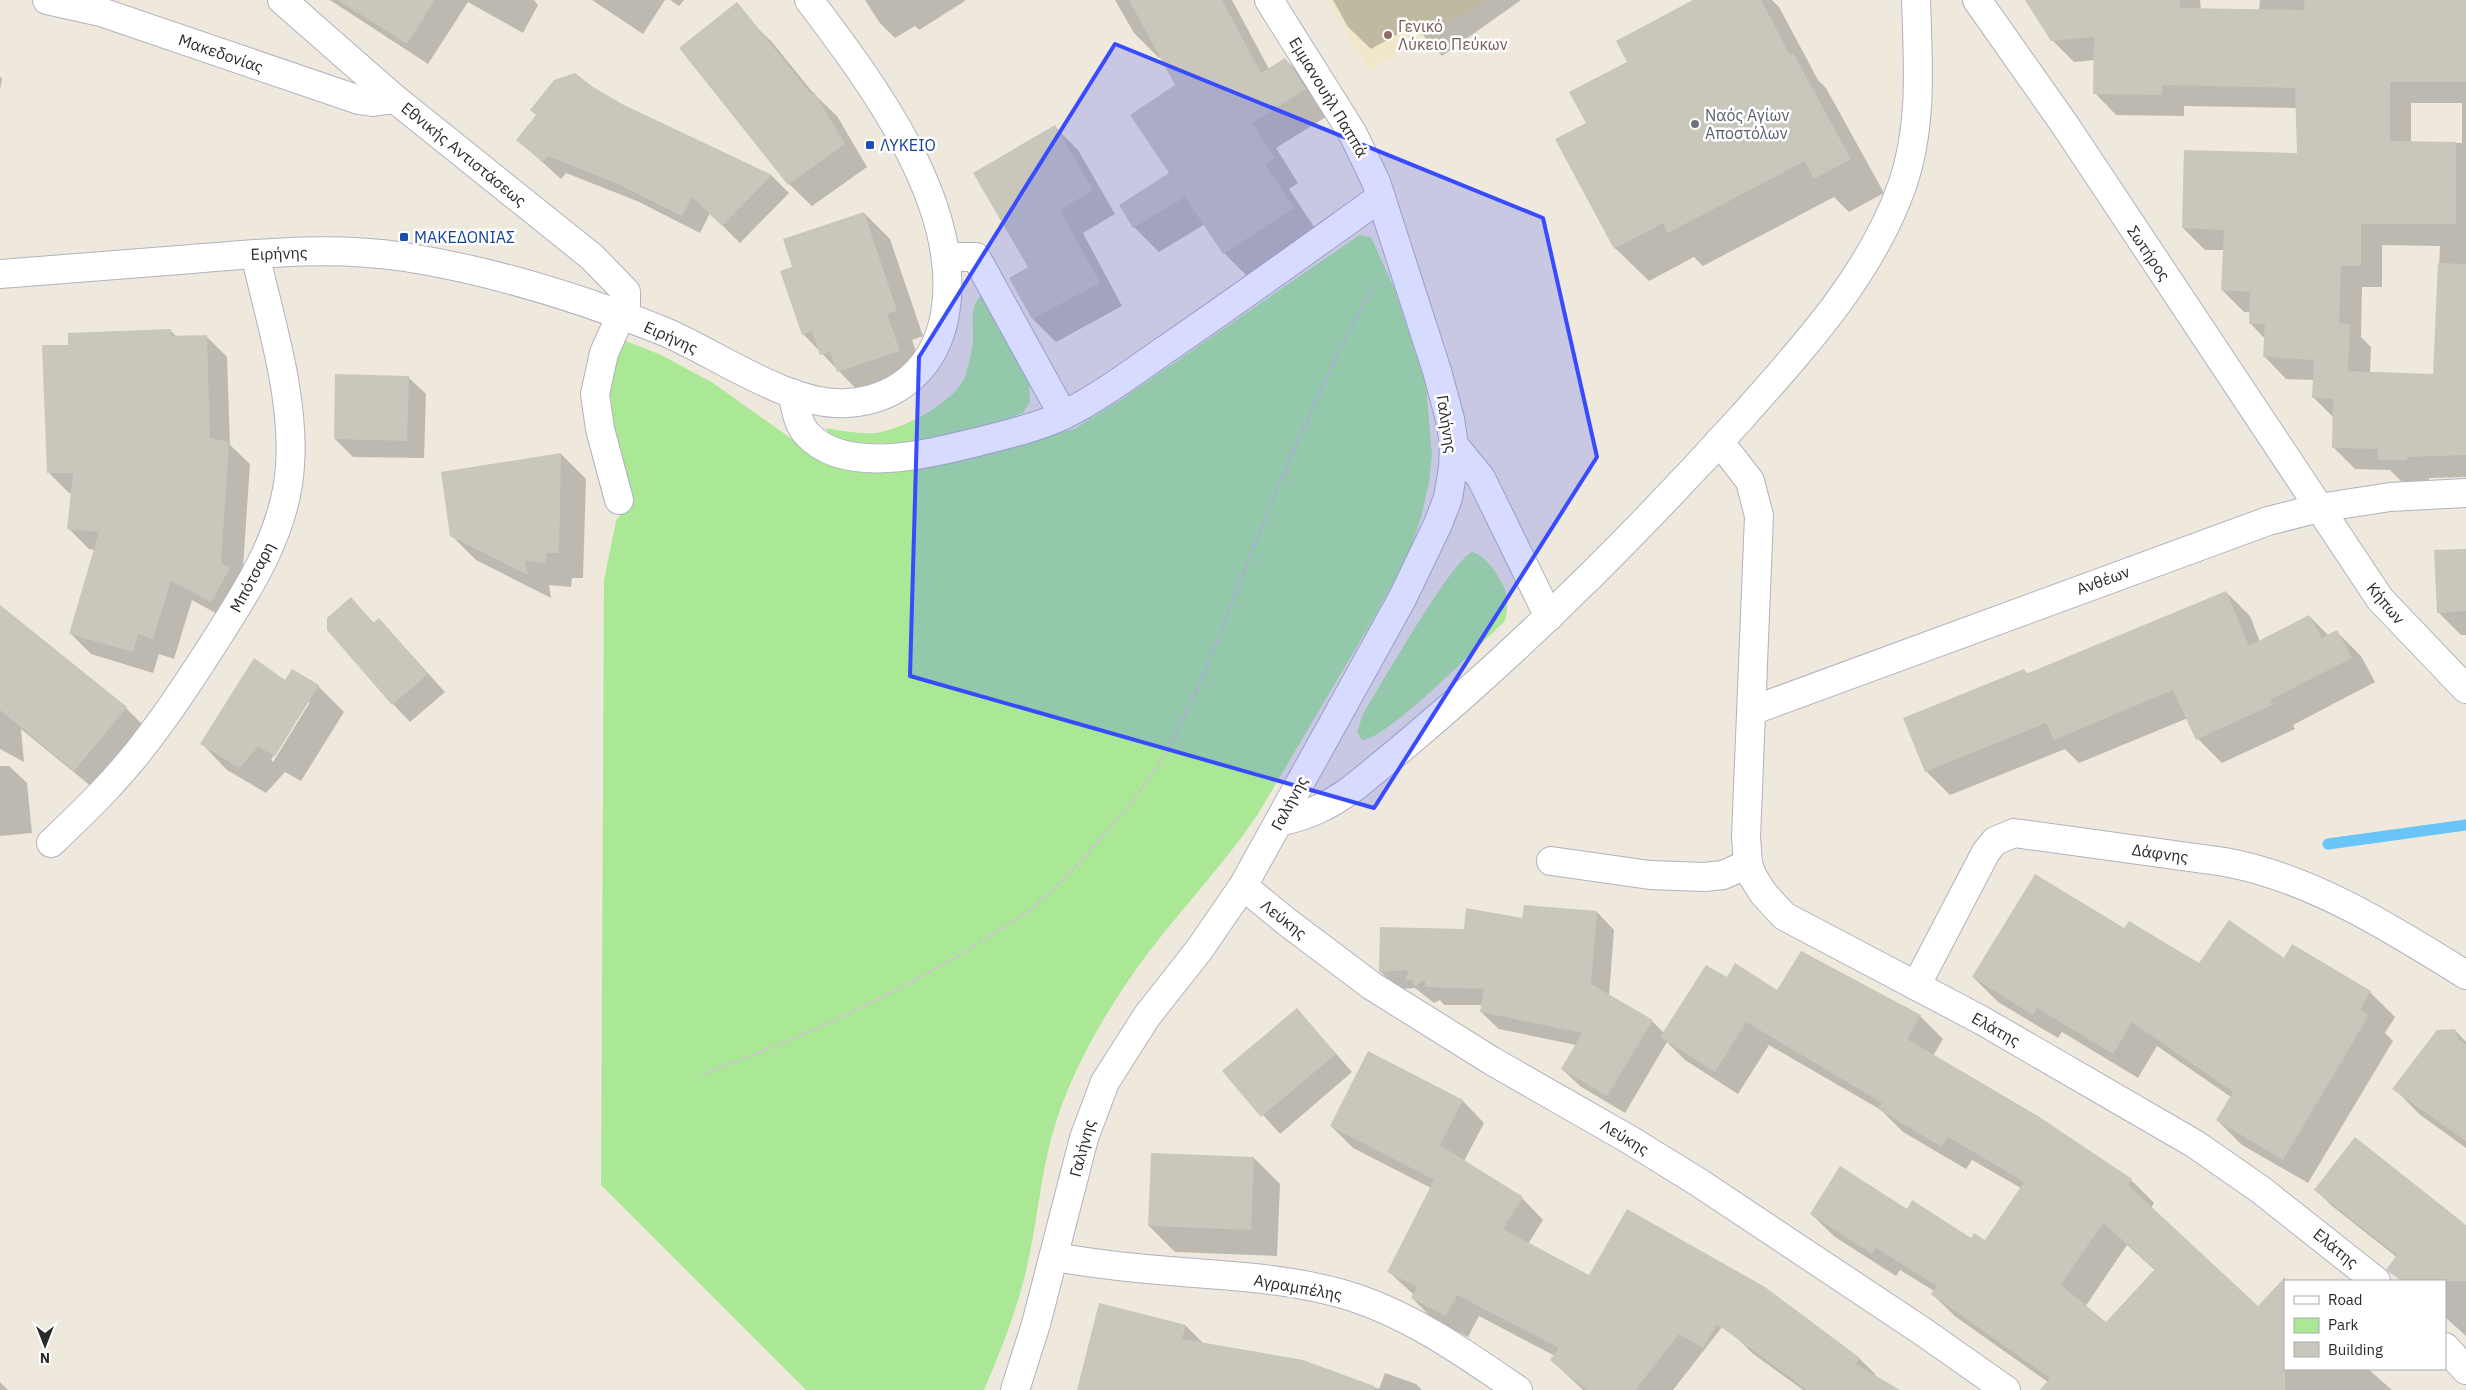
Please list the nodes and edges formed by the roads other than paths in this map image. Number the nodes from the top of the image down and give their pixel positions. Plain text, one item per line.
1 (46, 0) edge
2 (282, 0) edge
3 (809, 0) edge
4 (1269, 0) edge
5 (1916, 0) edge
6 (1977, 0) edge
7 (395, 99) junction
8 (1381, 197) junction
9 (255, 254) junction
10 (946, 257) junction
11 (0, 274) edge
12 (621, 316) junction
13 (792, 393) junction
14 (1063, 415) junction
15 (1720, 441) junction
16 (1454, 444) junction
17 (2466, 493) edge
18 (619, 500) dead end
19 (2319, 508) junction
20 (1549, 617) junction
21 (2466, 689) edge
22 (1751, 711) junction
23 (1279, 822) junction
24 (51, 843) dead end
25 (1550, 861) dead end
26 (1748, 864) junction
27 (1244, 886) junction
28 (2466, 975) edge
29 (1916, 986) junction
30 (1054, 1257) junction
31 (2375, 1280) edge
32 (2446, 1348) edge
33 (2466, 1370) edge
34 (1015, 1390) edge
35 (1518, 1390) edge
36 (2006, 1390) edge

1 - 7 street, Μακεδονίας
2 - 7 street, Εθνικής Αντιστάσεως
3 - 10 street, Ειρήνης
4 - 8 street, Εμμανουήλ Παππά
5 - 15 street
6 - 19 street, Σωτήρος
7 - 12 street, Εθνικής Αντιστάσεως
8 - 14 street
8 - 16 street, Γαλήνης
9 - 11 street, Ειρήνης
9 - 12 street, Ειρήνης
9 - 24 street, Μπότσαρη
10 - 13 street, Ειρήνης
10 - 14 street
12 - 13 street, Ειρήνης
12 - 18 street
13 - 14 street
15 - 20 street
15 - 22 street, Ελάτης
16 - 20 street
16 - 23 street, Γαλήνης
17 - 19 street, Ανθέων
19 - 21 street, Κήπων
19 - 22 street, Ανθέων
20 - 23 street
22 - 26 street, Ελάτης
23 - 27 street, Γαλήνης
25 - 26 street
26 - 29 street, Ελάτης
27 - 30 street, Γαλήνης
27 - 36 street, Λεύκης
28 - 29 street, Δάφνης
29 - 31 street, Ελάτης
30 - 34 street, Γαλήνης
30 - 35 street, Αγραμπέλης
32 - 33 street

